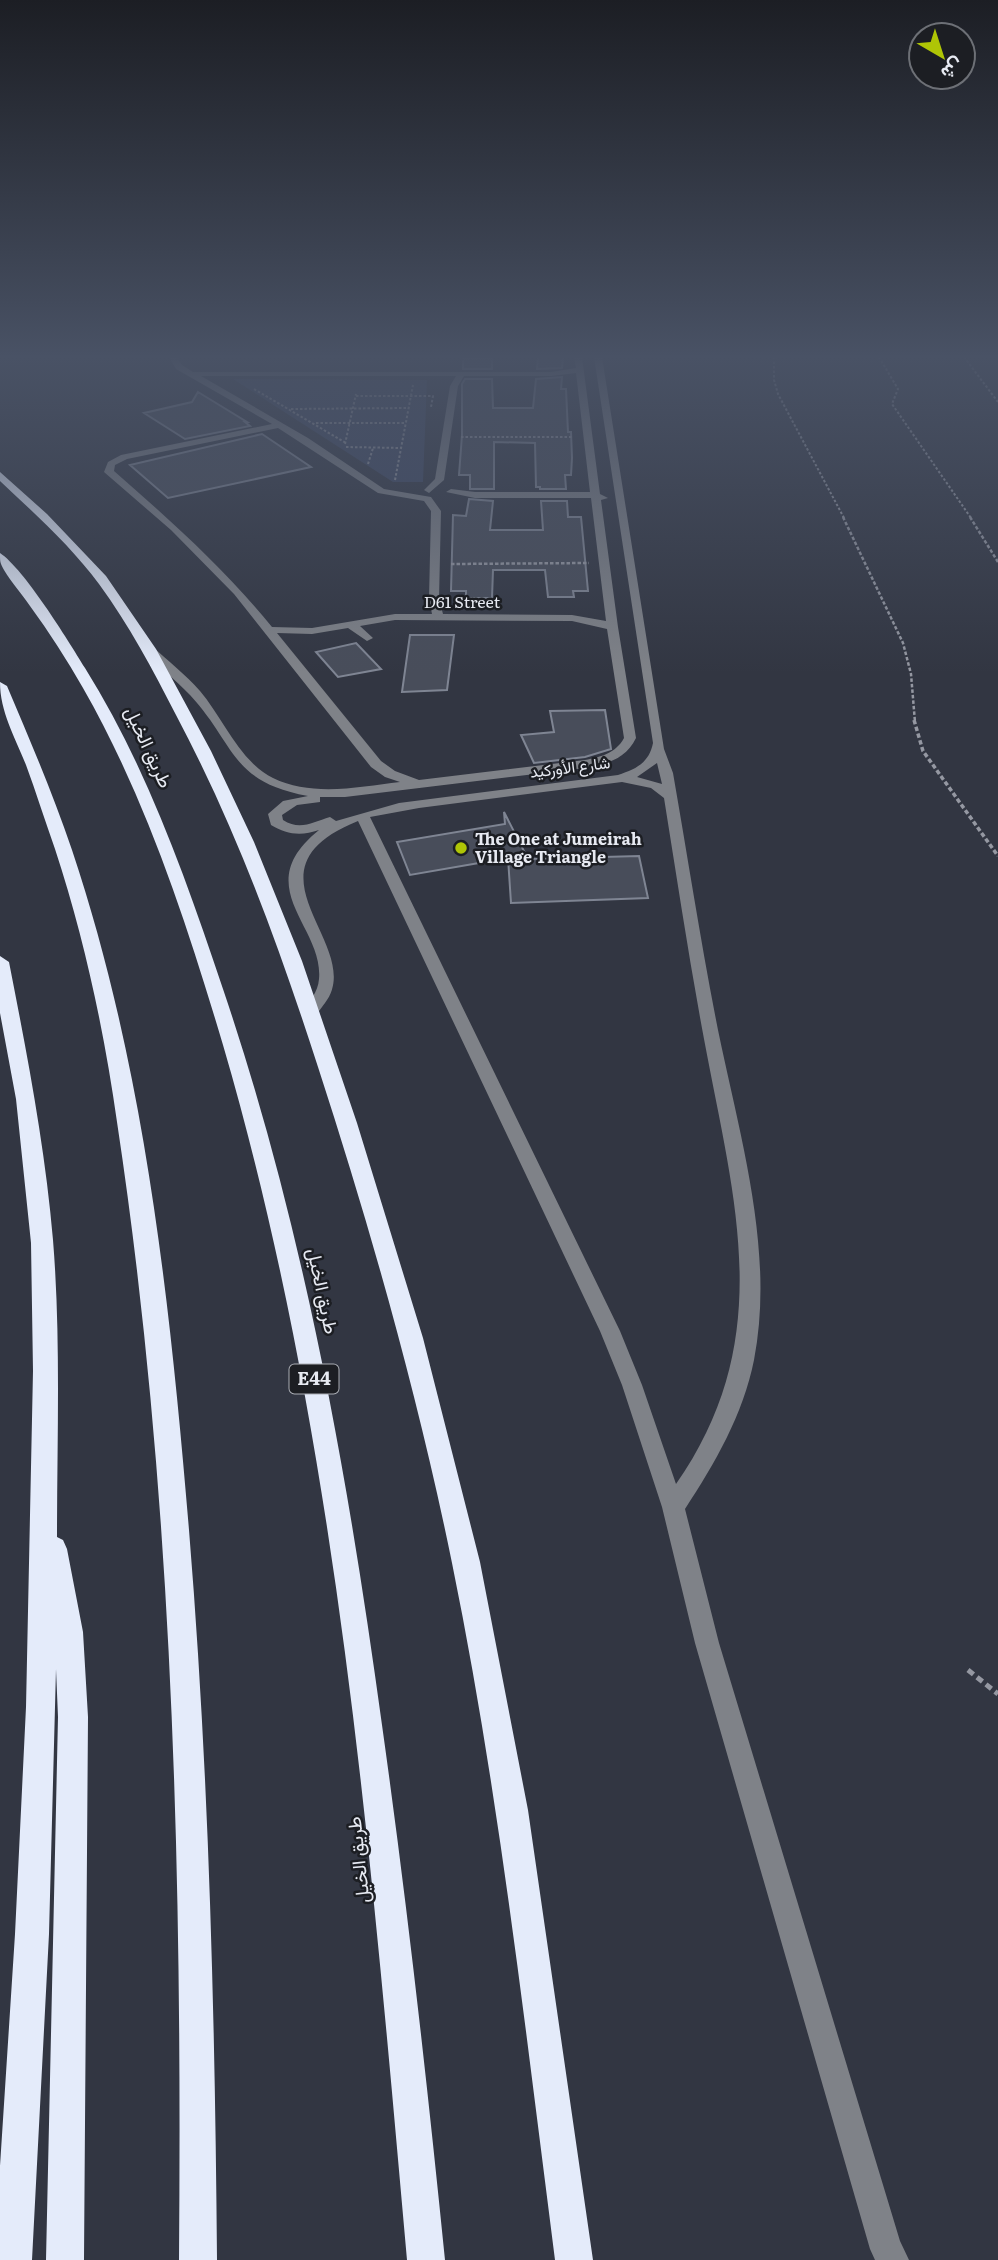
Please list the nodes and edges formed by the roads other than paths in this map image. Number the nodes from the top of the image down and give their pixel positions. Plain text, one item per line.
1 (116, 462) edge
2 (337, 462) edge
3 (441, 462) edge
4 (591, 462) edge
5 (616, 462) edge
6 (0, 475) edge
7 (439, 480) junction
8 (427, 495) junction
9 (449, 495) junction
10 (595, 495) junction
11 (608, 502) dead end
12 (436, 511) junction
13 (0, 556) edge
14 (435, 599) junction
15 (424, 617) junction
16 (438, 617) junction
17 (349, 623) junction
18 (612, 627) junction
19 (270, 630) junction
20 (312, 631) junction
21 (367, 638) dead end
22 (285, 648) junction
23 (149, 649) junction
24 (0, 686) edge
25 (659, 751) junction
26 (619, 779) junction
27 (421, 785) junction
28 (360, 792) junction
29 (670, 796) junction
30 (407, 806) junction
31 (363, 817) junction
32 (0, 962) edge
33 (310, 1012) junction
34 (673, 1507) junction
35 (45, 1523) junction
36 (12, 2260) edge
37 (65, 2260) edge
38 (198, 2260) edge
39 (426, 2260) edge
40 (573, 2260) edge
41 (894, 2260) edge

1 - 19 street, شارع الأوركيد
2 - 8 street
3 - 7 street
4 - 10 street, شارع الأوركيد
5 - 25 street
6 - 23 highway
7 - 8 street
7 - 9 street
8 - 9 street
8 - 12 street
9 - 10 street
9 - 12 street
10 - 11 street
10 - 18 street, شارع الأوركيد
12 - 14 street
13 - 39 highway, طريق الخيل / E44
14 - 15 street
14 - 16 street
15 - 16 street, D61 Street
15 - 17 street, D61 Street
16 - 18 street, D61 Street
17 - 20 street, D61 Street
17 - 21 street
18 - 27 street, شارع الأوركيد
19 - 20 street, D61 Street
19 - 22 street, شارع الأوركيد
20 - 22 street, D61 Street
22 - 27 street, شارع الأوركيد
23 - 28 street, شارع الأوركيد
23 - 33 highway
24 - 38 highway
25 - 26 street, شارع الأوركيد
25 - 29 street
26 - 29 street
26 - 30 street, شارع الأوركيد
27 - 28 street, شارع الأوركيد
28 - 30 street
29 - 34 street
30 - 31 street, شارع الأوركيد
31 - 33 street, شارع الأوركيد
31 - 34 street
32 - 35 highway
33 - 40 highway
34 - 41 street
35 - 36 highway
35 - 37 highway

